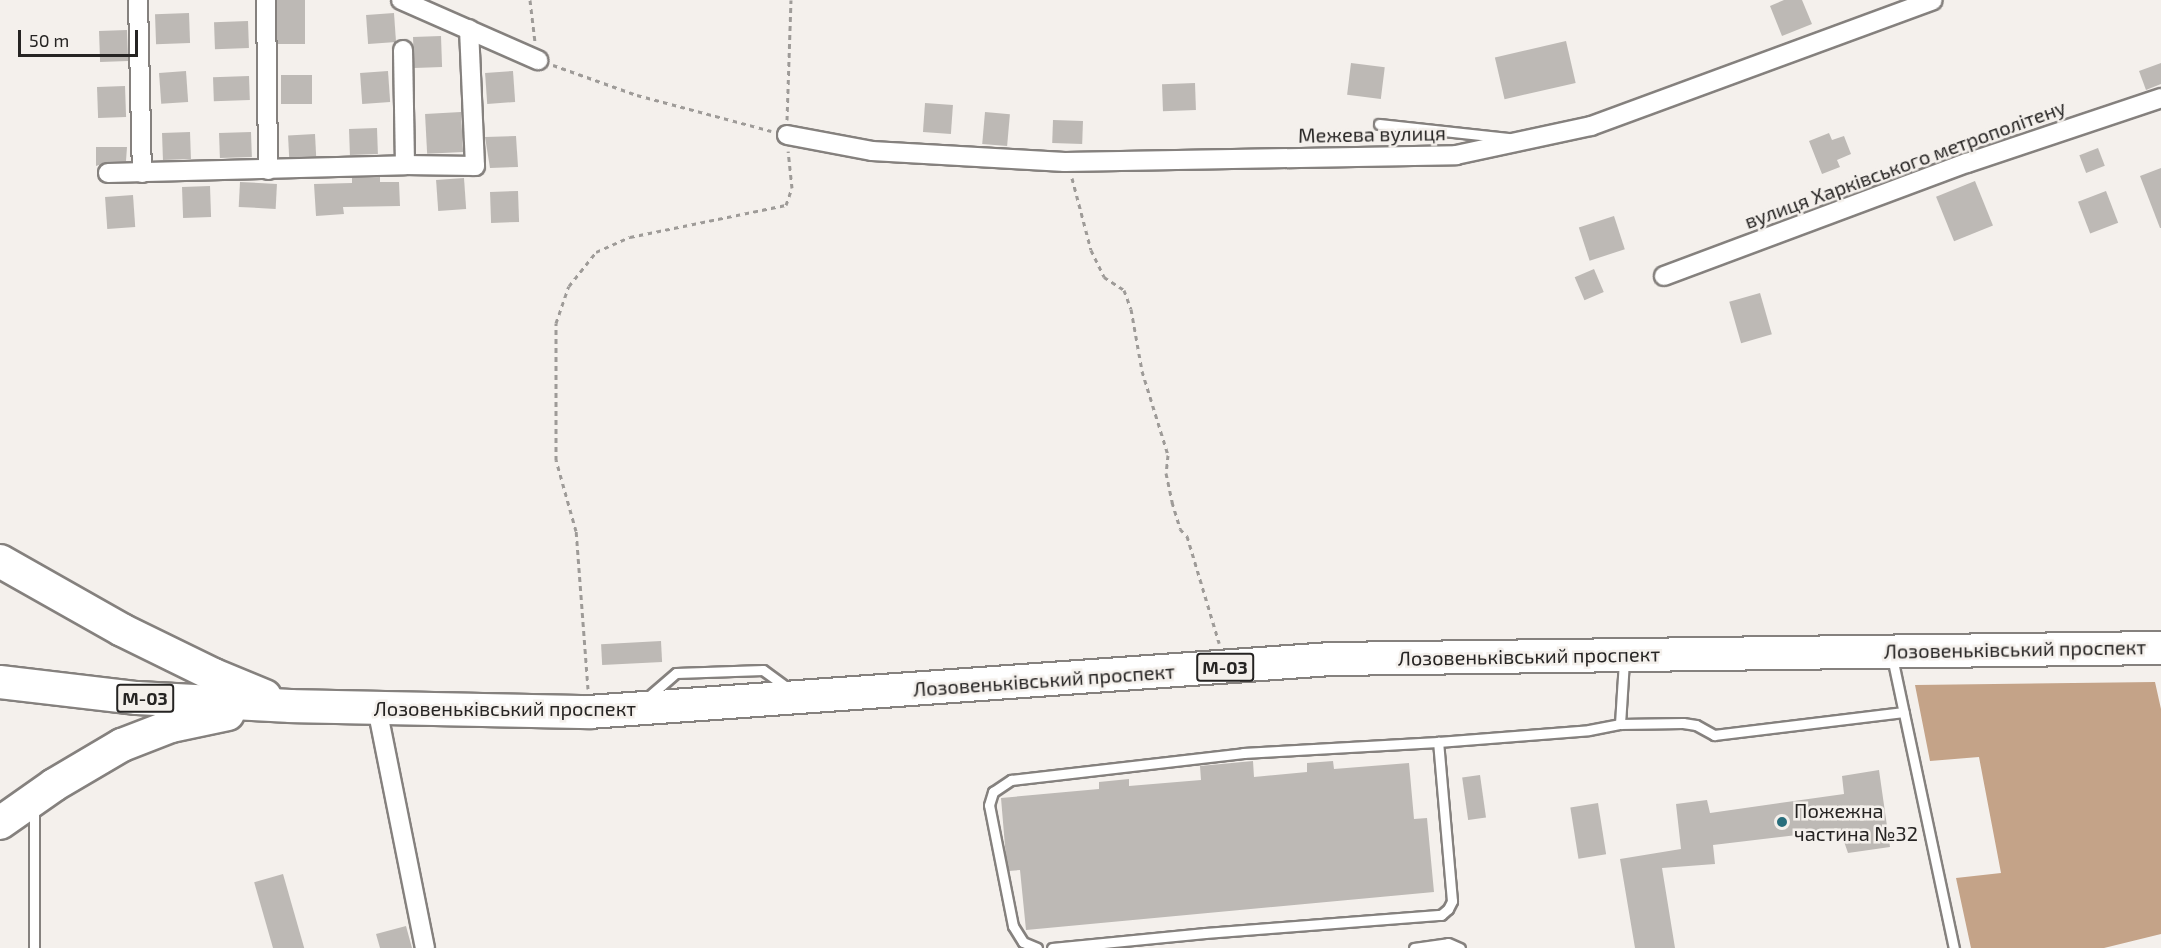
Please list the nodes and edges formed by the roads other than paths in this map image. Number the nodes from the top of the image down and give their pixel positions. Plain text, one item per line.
1 (138, 0) edge
2 (266, 0) edge
3 (400, 0) edge
4 (1933, 0) edge
5 (469, 29) junction
6 (403, 50) dead end
7 (538, 60) road end
8 (2161, 98) edge
9 (1379, 124) dead end
10 (787, 135) road end
11 (1520, 140) junction
12 (405, 165) junction
13 (268, 170) junction
14 (108, 173) dead end
15 (142, 173) junction
16 (1664, 276) dead end
17 (0, 561) edge
18 (2161, 648) edge
19 (1891, 650) junction
20 (1624, 654) junction
21 (0, 682) edge
22 (291, 706) junction
23 (377, 708) junction
24 (1904, 712) junction
25 (1620, 724) junction
26 (1438, 742) junction
27 (34, 800) junction
28 (0, 823) edge
29 (1435, 946) edge
30 (34, 948) edge
31 (425, 948) edge
32 (1037, 948) edge
33 (1052, 948) edge
34 (1414, 948) edge
35 (1460, 948) edge
36 (1954, 948) edge

1 - 15 street
2 - 13 street
3 - 5 street
4 - 11 street, Межева вулиця
5 - 7 street
5 - 12 street
6 - 12 street
8 - 16 street, вулиця Харківського метрополітену
9 - 11 lane
10 - 11 street, Межева вулиця
12 - 13 street
13 - 15 street
14 - 15 street
17 - 22 highway
18 - 19 highway, Лозовеньківський проспект / М-03
19 - 20 highway, Лозовеньківський проспект / М-03
19 - 24 lane
20 - 23 highway, Лозовеньківський проспект / М-03
20 - 25 lane
21 - 22 highway, Лозовеньківський проспект / М-03
22 - 23 highway, Лозовеньківський проспект / М-03
22 - 27 highway
23 - 31 street
24 - 25 lane
24 - 36 lane
25 - 26 lane
26 - 32 lane
26 - 33 lane
27 - 28 highway
27 - 30 lane
29 - 34 lane
29 - 35 lane

